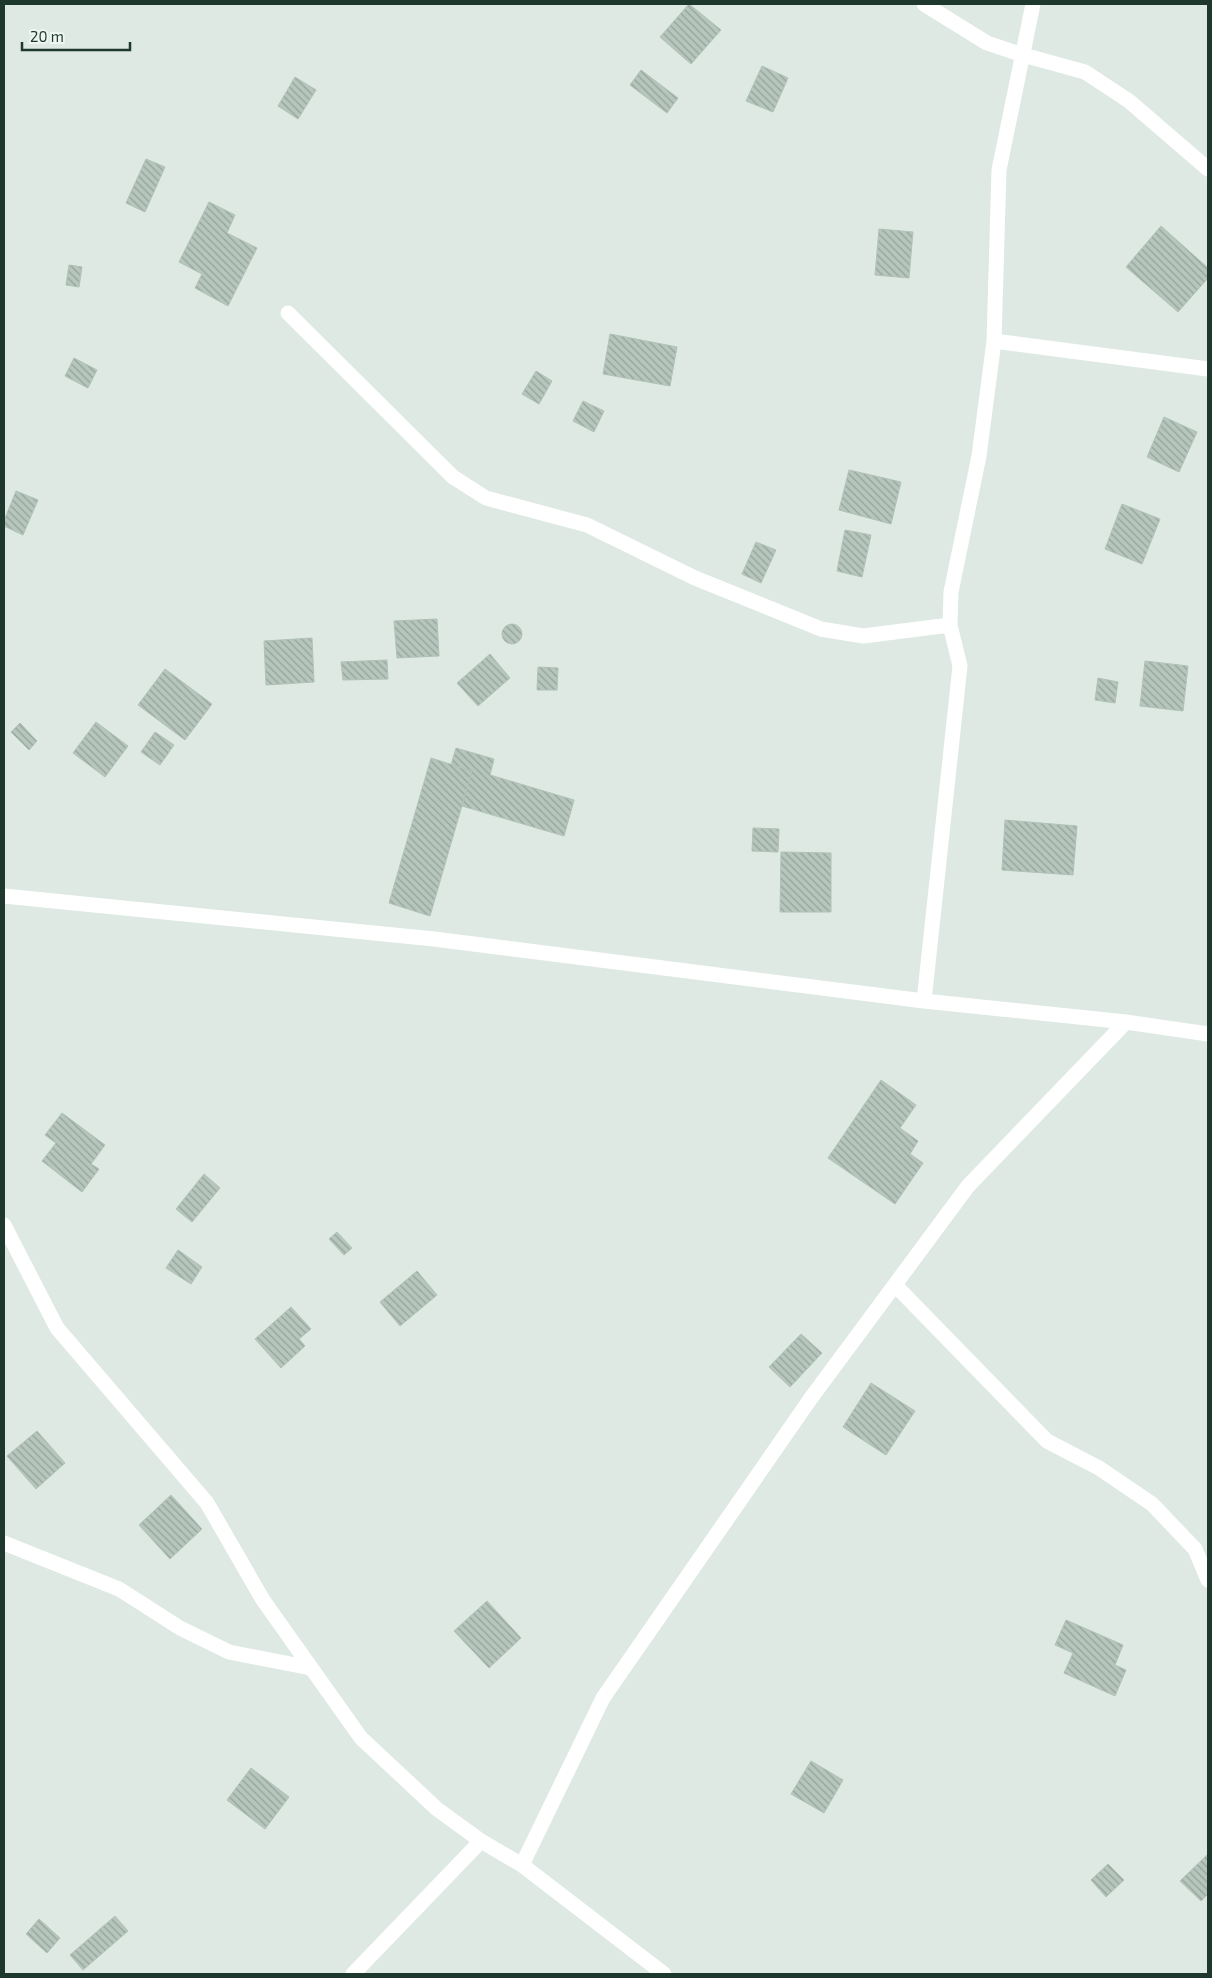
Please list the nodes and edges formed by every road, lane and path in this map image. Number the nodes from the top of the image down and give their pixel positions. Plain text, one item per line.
1 (924, 4) edge
2 (1033, 4) edge
3 (1023, 55) junction
4 (1208, 169) edge
5 (288, 313) dead end
6 (994, 341) junction
7 (1208, 369) edge
8 (950, 625) junction
9 (4, 896) edge
10 (924, 1001) junction
11 (1126, 1022) junction
12 (1208, 1034) edge
13 (4, 1225) edge
14 (895, 1285) junction
15 (4, 1543) edge
16 (1208, 1580) edge
17 (311, 1668) junction
18 (481, 1841) junction
19 (522, 1865) junction
20 (353, 1974) edge
21 (664, 1974) edge

1 - 3 street
2 - 3 street
3 - 4 street
3 - 6 street
5 - 8 street
6 - 7 street
6 - 8 street
8 - 10 street
9 - 10 street
10 - 11 street
11 - 12 street
11 - 14 street
13 - 17 street
14 - 16 street
14 - 19 street
15 - 17 street
17 - 18 street
18 - 19 street
18 - 20 street
19 - 21 street

